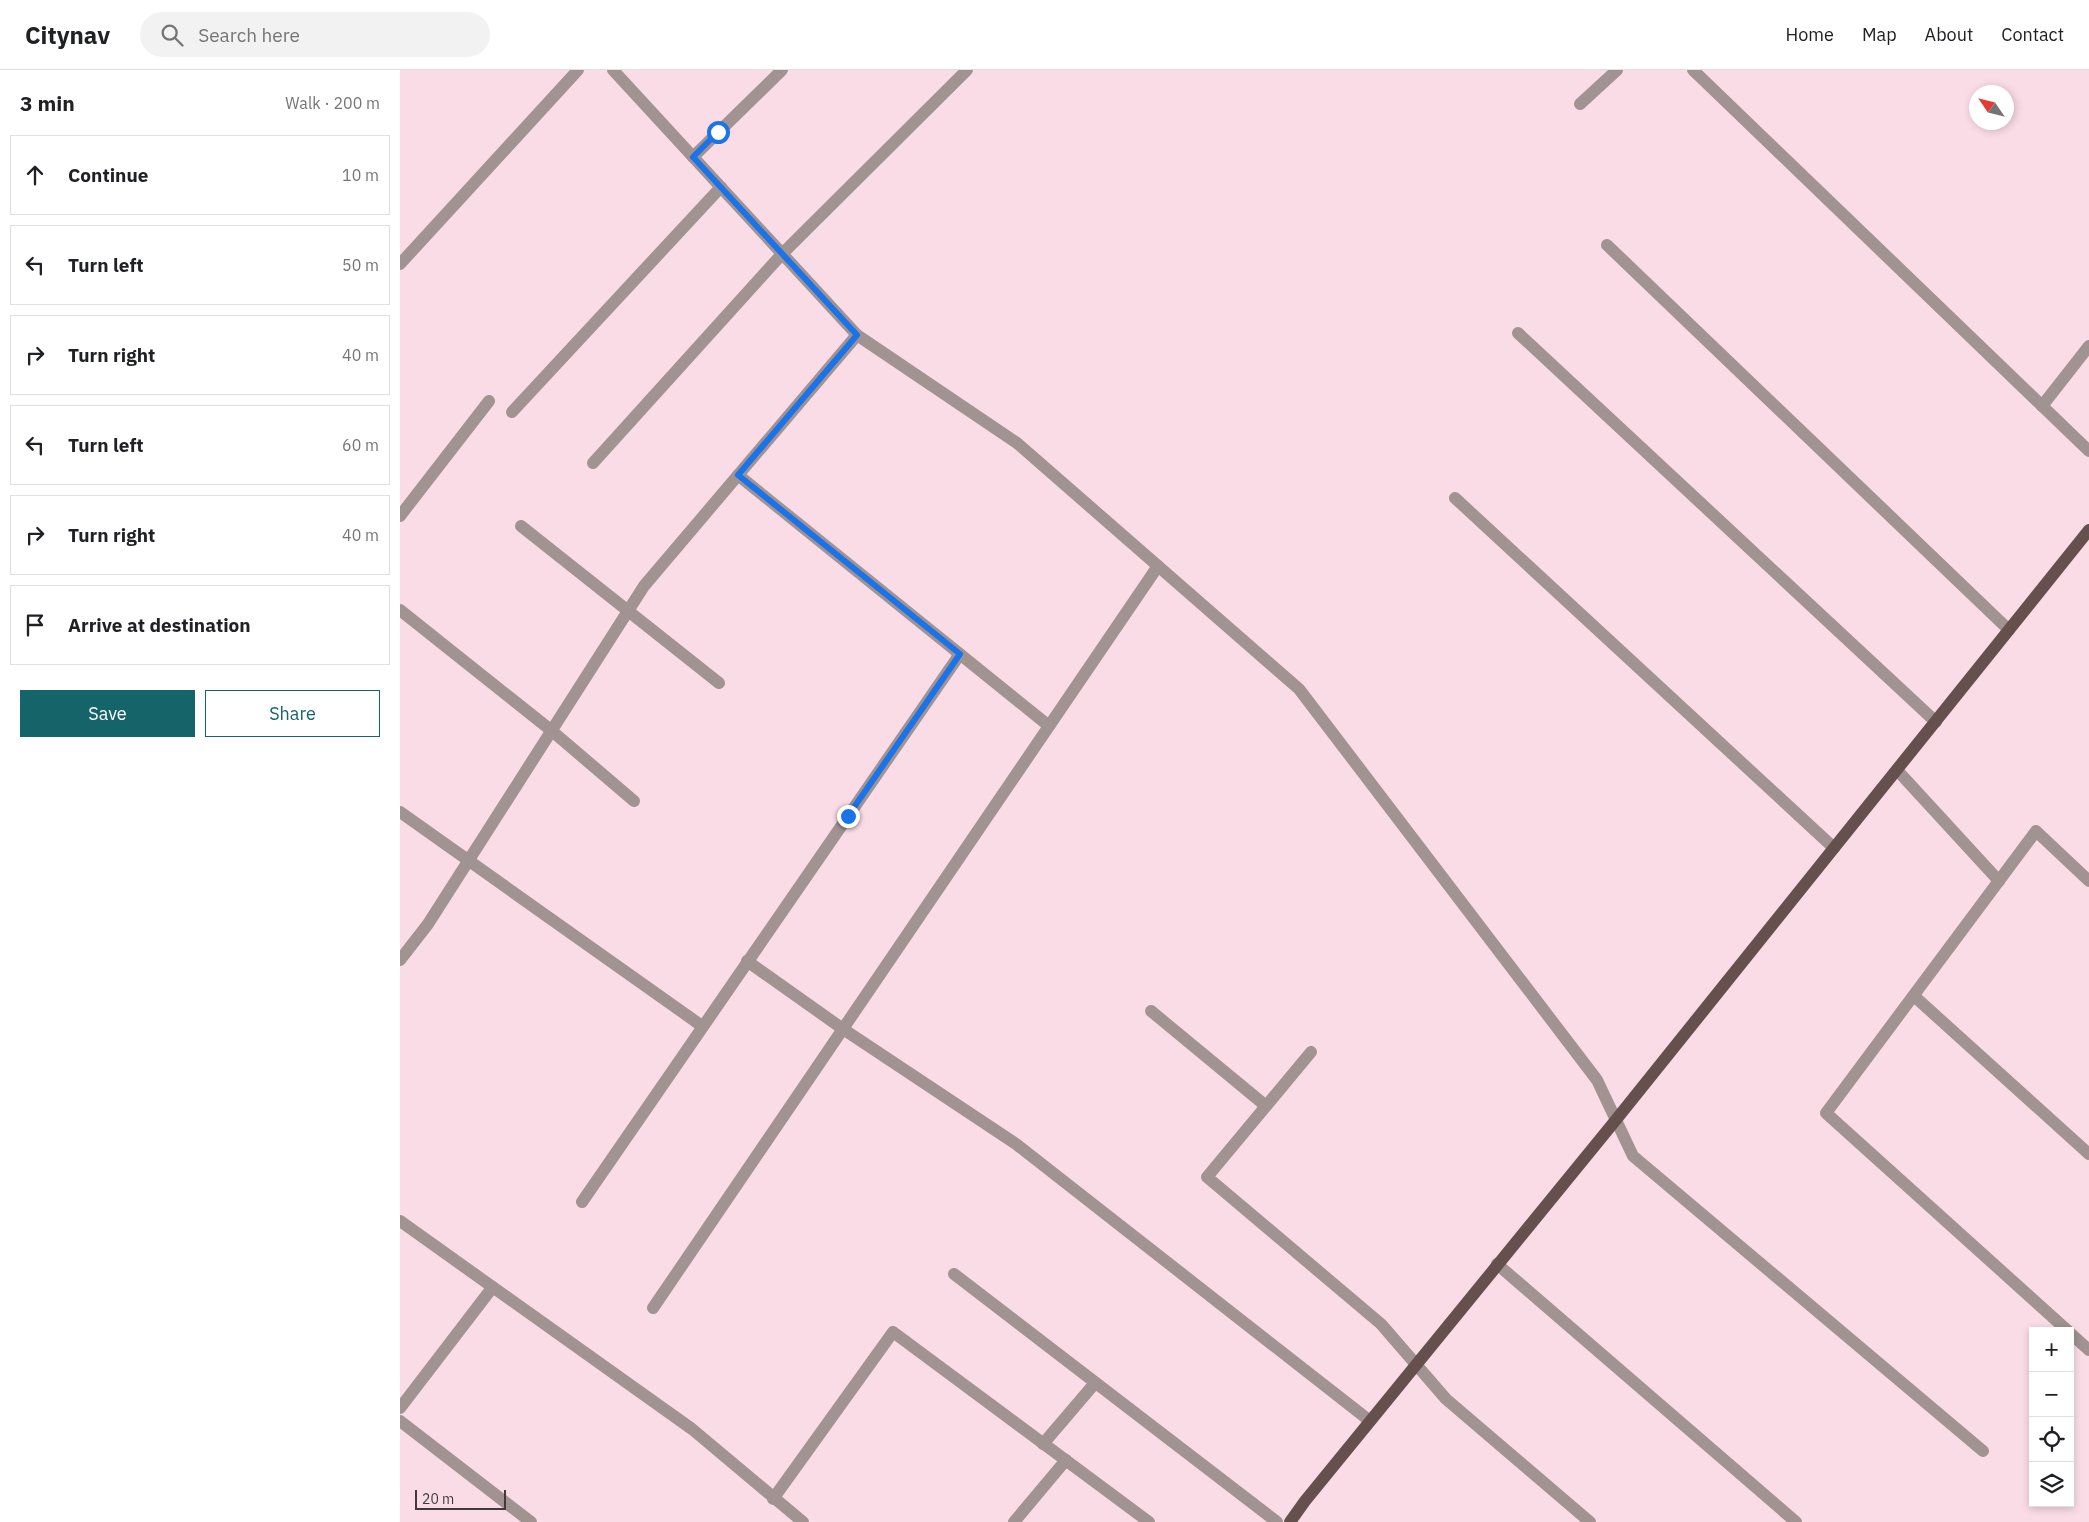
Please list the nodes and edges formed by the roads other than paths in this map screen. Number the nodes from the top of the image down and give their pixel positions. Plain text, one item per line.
1 (578, 70) edge
2 (613, 70) edge
3 (782, 70) edge
4 (967, 70) edge
5 (1617, 70) edge
6 (1693, 70) edge
7 (1580, 104) dead end
8 (693, 157) junction
9 (721, 187) junction
10 (1607, 245) dead end
11 (782, 254) junction
12 (400, 264) edge
13 (1518, 333) dead end
14 (857, 335) junction
15 (2089, 346) edge
16 (489, 401) dead end
17 (2042, 406) junction
18 (512, 412) dead end
19 (2089, 451) edge
20 (592, 462) dead end
21 (738, 475) junction
22 (1455, 498) dead end
23 (400, 516) edge
24 (521, 526) dead end
25 (2089, 530) edge
26 (1158, 566) junction
27 (400, 610) edge
28 (628, 612) junction
29 (2009, 630) junction
30 (960, 654) junction
31 (719, 683) dead end
32 (1936, 722) junction
33 (1050, 726) junction
34 (552, 731) junction
35 (1897, 770) junction
36 (634, 800) dead end
37 (400, 812) edge
38 (1834, 848) junction
39 (470, 860) junction
40 (1999, 881) junction
41 (2089, 881) edge
42 (400, 960) edge
43 (747, 961) junction
44 (1914, 996) junction
45 (1152, 1011) dead end
46 (702, 1026) junction
47 (843, 1029) junction
48 (1311, 1052) dead end
49 (1266, 1106) junction
50 (1616, 1121) junction
51 (2089, 1154) edge
52 (582, 1202) dead end
53 (400, 1221) edge
54 (1497, 1264) junction
55 (954, 1274) dead end
56 (492, 1288) junction
57 (653, 1308) dead end
58 (2063, 1327) edge
59 (2074, 1336) edge
60 (2089, 1350) edge
61 (1416, 1364) junction
62 (1095, 1383) junction
63 (400, 1408) edge
64 (1370, 1420) junction
65 (400, 1421) edge
66 (1043, 1444) junction
67 (1983, 1451) dead end
68 (1066, 1460) junction
69 (774, 1499) junction
70 (531, 1522) edge
71 (803, 1522) edge
72 (1014, 1522) edge
73 (1149, 1522) edge
74 (1276, 1522) edge
75 (1290, 1522) edge
76 (1590, 1522) edge
77 (1796, 1522) edge

1 - 12 street
2 - 8 street
3 - 8 street
4 - 11 street
5 - 7 street
6 - 17 street
8 - 9 street
9 - 11 street
9 - 18 street
10 - 29 street
11 - 14 street
11 - 20 street
13 - 32 street
14 - 21 street
14 - 26 street
15 - 17 street
16 - 23 street
17 - 19 street
21 - 28 street
21 - 30 street
22 - 38 street
24 - 28 street
25 - 29 main road
26 - 33 street
26 - 50 street
27 - 34 street
28 - 31 street
28 - 34 street
29 - 32 main road
30 - 33 street
30 - 43 street
32 - 35 main road
33 - 47 street
34 - 36 street
34 - 39 street
35 - 38 main road
35 - 40 street
37 - 39 street
38 - 50 main road
39 - 42 street
39 - 46 street
40 - 41 street
40 - 44 street
43 - 46 street
43 - 47 street
44 - 51 street
44 - 58 street
45 - 49 street
46 - 52 street
47 - 57 street
47 - 64 street
48 - 49 street
49 - 61 street
50 - 54 main road
50 - 67 street
53 - 56 street
54 - 61 main road
54 - 77 street
55 - 62 street
56 - 63 street
56 - 69 street
59 - 60 street
61 - 64 main road
61 - 76 street
62 - 66 street
62 - 74 street
64 - 75 main road
65 - 70 street
66 - 68 street
66 - 69 street
68 - 72 street
68 - 73 street
69 - 71 street

